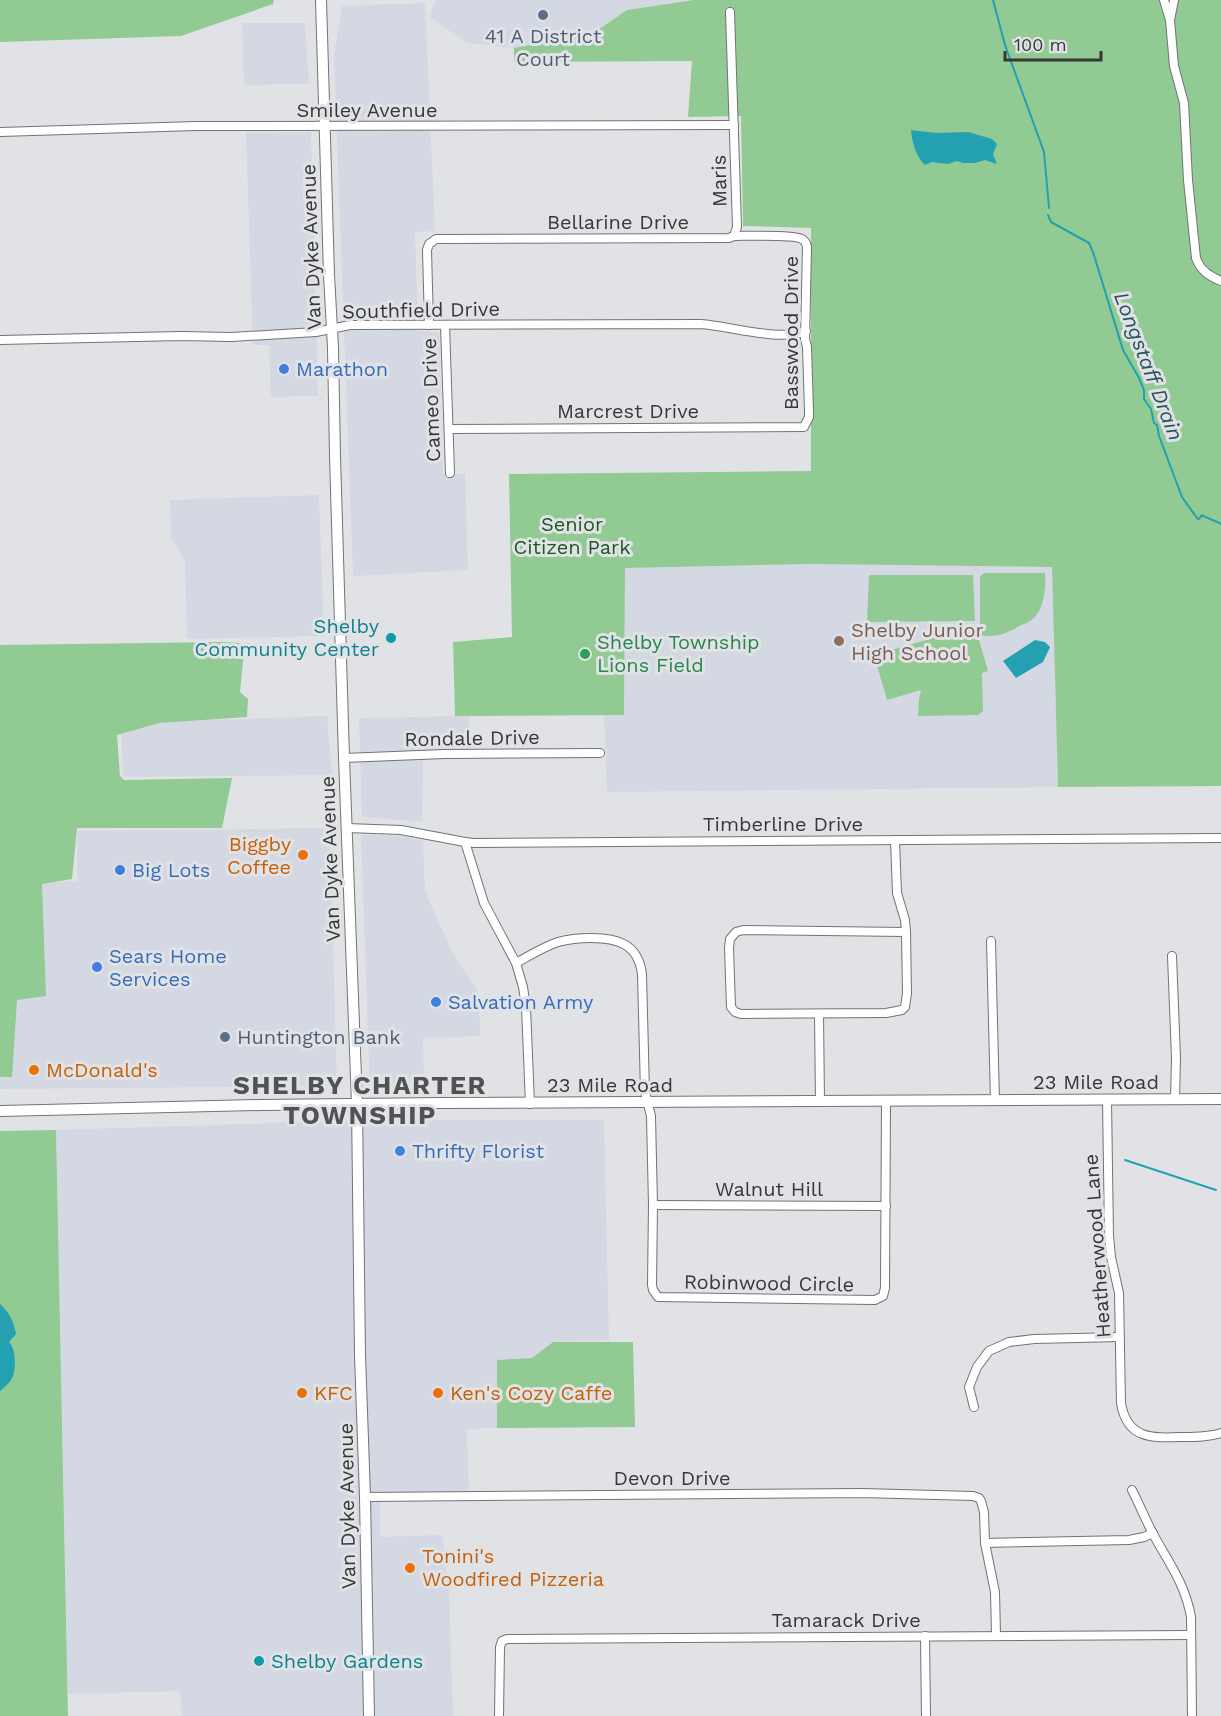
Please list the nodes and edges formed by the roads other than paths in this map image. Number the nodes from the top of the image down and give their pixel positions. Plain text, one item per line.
1 (321, 0) edge
2 (1164, 0) edge
3 (1174, 0) edge
4 (730, 12) dead end
5 (1170, 20) junction
6 (734, 125) junction
7 (325, 127) junction
8 (0, 132) edge
9 (734, 236) junction
10 (431, 242) joint
11 (805, 242) joint
12 (1221, 281) edge
13 (429, 325) junction
14 (445, 326) junction
15 (332, 328) junction
16 (806, 331) junction
17 (0, 340) edge
18 (806, 425) joint
19 (449, 429) junction
20 (450, 473) dead end
21 (600, 753) dead end
22 (344, 758) junction
23 (346, 828) junction
24 (1221, 838) edge
25 (896, 840) junction
26 (465, 843) junction
27 (906, 932) junction
28 (991, 941) dead end
29 (1172, 956) dead end
30 (516, 963) junction
31 (819, 1014) junction
32 (1175, 1099) junction
33 (1221, 1099) edge
34 (1107, 1100) junction
35 (995, 1101) junction
36 (820, 1102) junction
37 (886, 1102) junction
38 (648, 1103) junction
39 (357, 1104) junction
40 (530, 1104) junction
41 (0, 1111) edge
42 (653, 1205) junction
43 (886, 1206) junction
44 (1120, 1337) junction
45 (974, 1407) dead end
46 (1221, 1433) edge
47 (1132, 1490) dead end
48 (365, 1497) junction
49 (1153, 1533) junction
50 (985, 1542) junction
51 (996, 1635) junction
52 (1191, 1635) junction
53 (925, 1636) junction
54 (369, 1716) edge
55 (499, 1716) edge
56 (926, 1716) edge
57 (1192, 1716) edge

1 - 7 main road, Van Dyke Avenue
2 - 5 street
3 - 5 street
4 - 6 street, Maris
5 - 12 street
6 - 7 street, Smiley Avenue
6 - 9 street, Maris
7 - 8 street, Smiley Avenue
7 - 15 main road, Van Dyke Avenue
9 - 10 street, Bellarine Drive
9 - 11 street, Bellarine Drive
10 - 13 street, Cameo Drive
11 - 16 street, Basswood Drive
13 - 14 street, Southfield Drive
13 - 15 street, Southfield Drive
14 - 16 street, Southfield Drive
14 - 19 street, Cameo Drive
15 - 17 street, Southfield Drive
15 - 22 main road, Van Dyke Avenue
16 - 18 street, Basswood Drive
18 - 19 street, Marcrest Drive
19 - 20 street, Cameo Drive
21 - 22 street, Rondale Drive
22 - 23 main road, Van Dyke Avenue
23 - 26 street, Timberline Drive
23 - 39 main road, Van Dyke Avenue
24 - 25 street, Timberline Drive
25 - 26 street, Timberline Drive
25 - 27 street
26 - 30 street
27 - 31 street
27 - 31 street
28 - 35 street
29 - 32 street
30 - 38 street
30 - 40 street
31 - 36 street
32 - 33 main road, 23 Mile Road
32 - 34 main road, 23 Mile Road
34 - 35 main road, 23 Mile Road
34 - 44 street, Heatherwood Lane
35 - 37 main road, 23 Mile Road
36 - 37 main road, 23 Mile Road
36 - 38 main road, 23 Mile Road
37 - 43 street
38 - 40 main road, 23 Mile Road
38 - 42 street
39 - 40 main road, 23 Mile Road
39 - 41 main road, 23 Mile Road
39 - 48 main road, Van Dyke Avenue
42 - 43 street, Walnut Hill
42 - 43 street, Robinwood Circle
44 - 45 street
44 - 46 street, Heatherwood Lane
47 - 49 street
48 - 50 street, Devon Drive
48 - 54 main road, Van Dyke Avenue
49 - 50 street
49 - 52 street
50 - 51 street
51 - 52 street, Tamarack Drive
51 - 53 street, Tamarack Drive
52 - 57 street
53 - 55 street, Tamarack Drive
53 - 56 street

